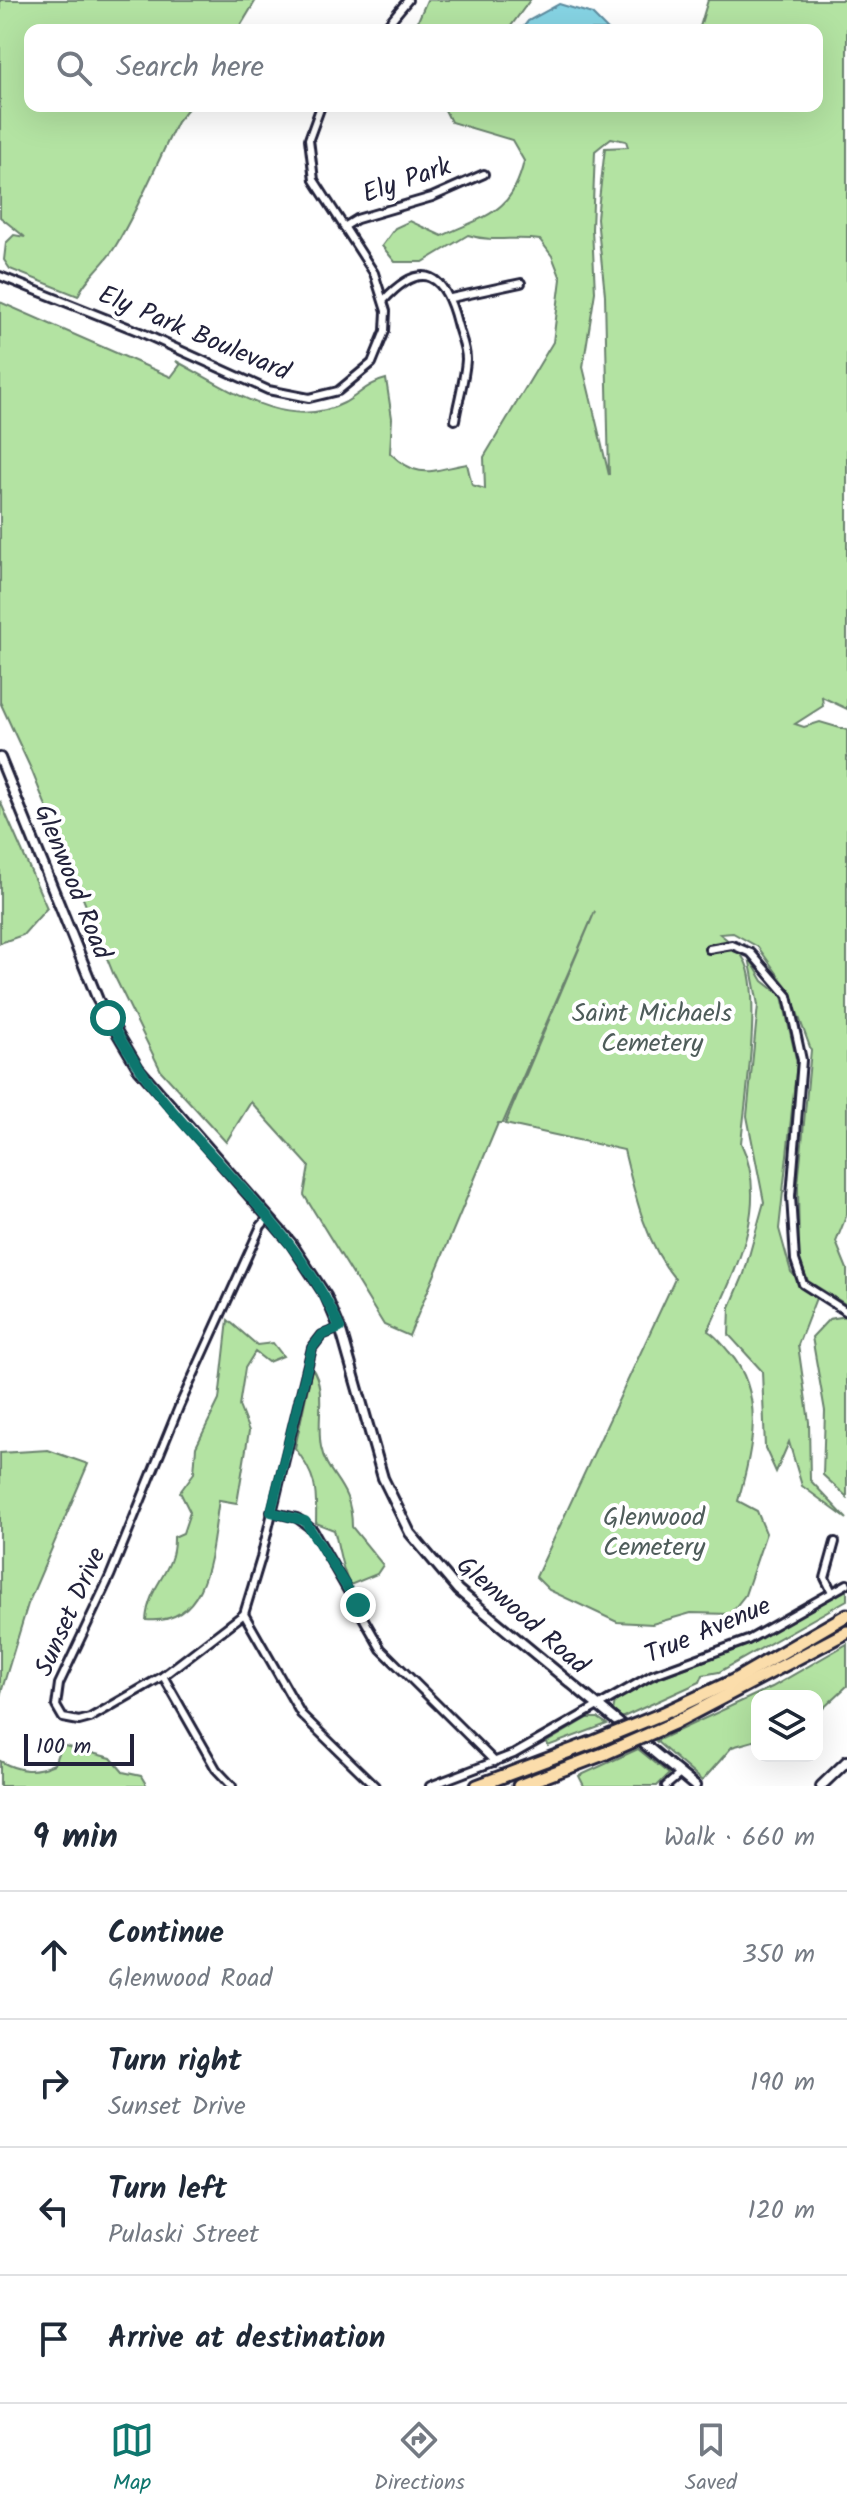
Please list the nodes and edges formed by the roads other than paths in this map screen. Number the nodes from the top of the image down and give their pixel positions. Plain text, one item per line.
1 (408, 0) edge
2 (388, 24) edge
3 (319, 112) edge
4 (484, 174) dead end
5 (344, 227) junction
6 (0, 276) edge
7 (521, 283) dead end
8 (451, 298) junction
9 (384, 300) junction
10 (455, 420) dead end
11 (0, 758) edge
12 (709, 949) dead end
13 (268, 1218) junction
14 (847, 1312) edge
15 (340, 1328) junction
16 (271, 1512) junction
17 (835, 1542) dead end
18 (847, 1584) edge
19 (832, 1592) junction
20 (244, 1614) junction
21 (847, 1615) edge
22 (847, 1632) edge
23 (163, 1676) junction
24 (599, 1707) junction
25 (847, 1761) edge
26 (495, 1762) junction
27 (680, 1774) junction
28 (232, 1786) edge
29 (375, 1786) edge
30 (430, 1786) edge
31 (477, 1786) edge
32 (519, 1786) edge
33 (666, 1786) edge
34 (695, 1786) edge
35 (821, 1786) edge

1 - 2 street
3 - 5 street, Ely Park Boulevard
4 - 5 street, Ely Park
5 - 9 street, Ely Park Boulevard
6 - 9 street, Ely Park Boulevard
7 - 8 street
8 - 9 street
8 - 10 street
11 - 13 street, Glenwood Road
12 - 14 street
13 - 15 street, Glenwood Road
13 - 23 street, Sunset Drive
15 - 16 street
15 - 24 street, Glenwood Road
16 - 20 street
16 - 26 street
17 - 19 street
18 - 19 street, True Avenue
19 - 24 street, True Avenue
20 - 23 street, Sunset Drive
20 - 29 street
21 - 31 highway, bridge
22 - 32 highway, bridge
23 - 28 street
24 - 26 street, True Avenue
24 - 27 street, Glenwood Road
25 - 35 street
26 - 30 street, True Avenue
27 - 33 street
27 - 34 street, Glenwood Road

